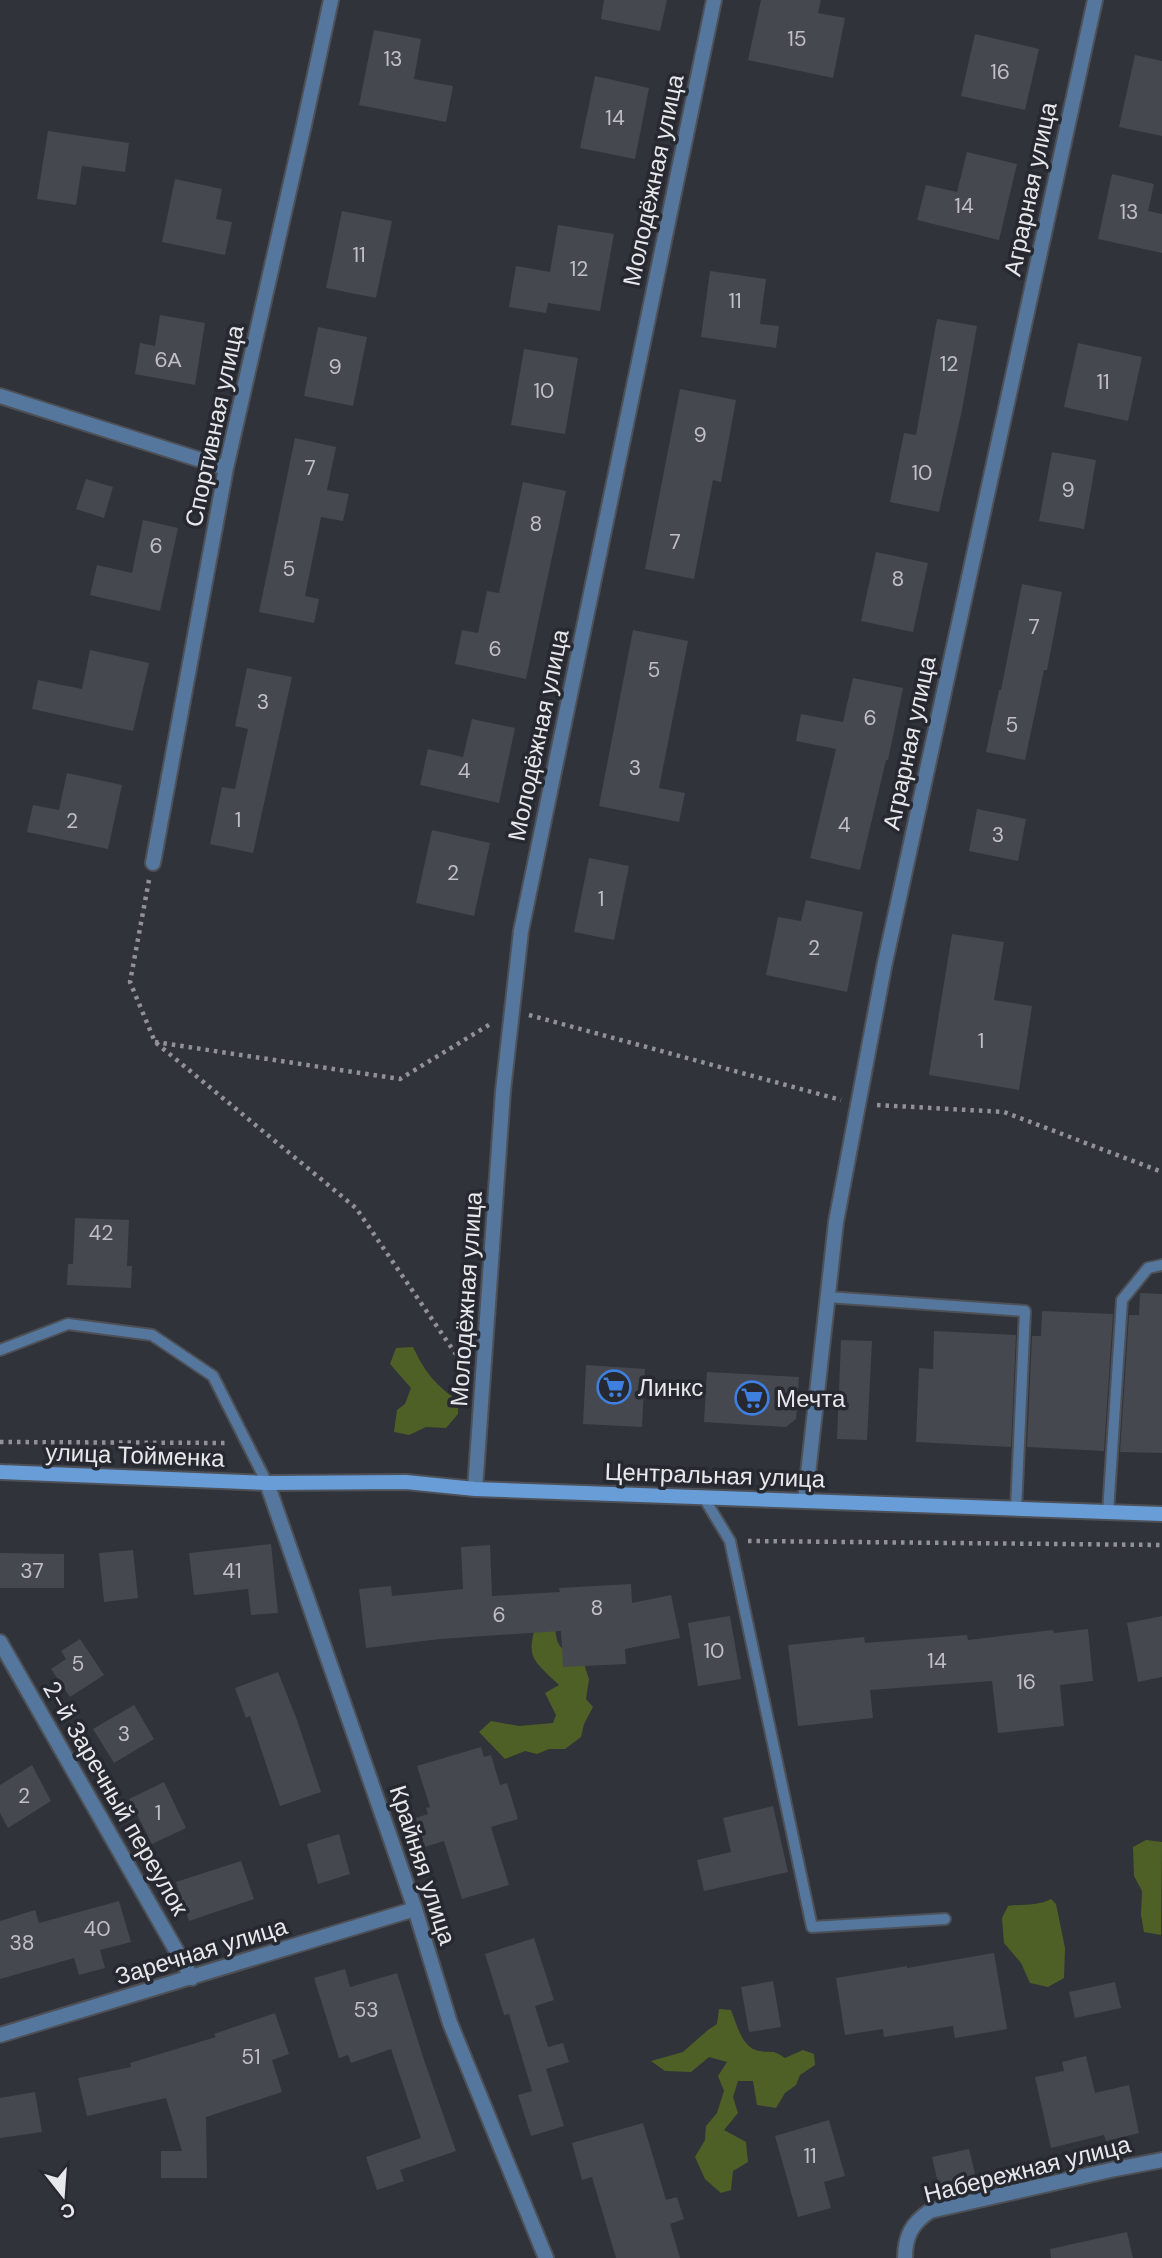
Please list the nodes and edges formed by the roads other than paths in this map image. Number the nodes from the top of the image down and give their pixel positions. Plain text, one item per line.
1 (331, 0) edge
2 (714, 0) edge
3 (1095, 0) edge
4 (0, 396) edge
5 (226, 468) junction
6 (153, 863) road end
7 (1162, 1265) edge
8 (827, 1297) junction
9 (0, 1350) edge
10 (0, 1472) edge
11 (267, 1483) junction
12 (475, 1489) junction
13 (704, 1497) junction
14 (805, 1501) junction
15 (1016, 1509) junction
16 (1108, 1512) junction
17 (1162, 1514) edge
18 (0, 1642) edge
19 (415, 1909) junction
20 (945, 1919) dead end
21 (192, 1978) junction
22 (0, 2035) edge
23 (1162, 2160) edge
24 (545, 2258) edge
25 (905, 2258) edge

1 - 5 street, Спортивная улица
2 - 12 street, Молодёжная улица
3 - 8 street, Аграрная улица
4 - 5 street
5 - 6 street, Спортивная улица
7 - 16 lane
8 - 14 street, Аграрная улица
8 - 15 lane
9 - 11 lane
10 - 11 street, улица Тойменка
11 - 12 street, Центральная улица
11 - 19 street, Крайняя улица
12 - 13 street, Центральная улица
13 - 14 street, Центральная улица
13 - 20 lane
14 - 15 street, Центральная улица
15 - 16 street, Центральная улица
16 - 17 street, Центральная улица
18 - 21 street, 2-й Заречный переулок
19 - 21 street, Заречная улица
19 - 24 street, Крайняя улица
21 - 22 street, Заречная улица
23 - 25 street, Набережная улица

